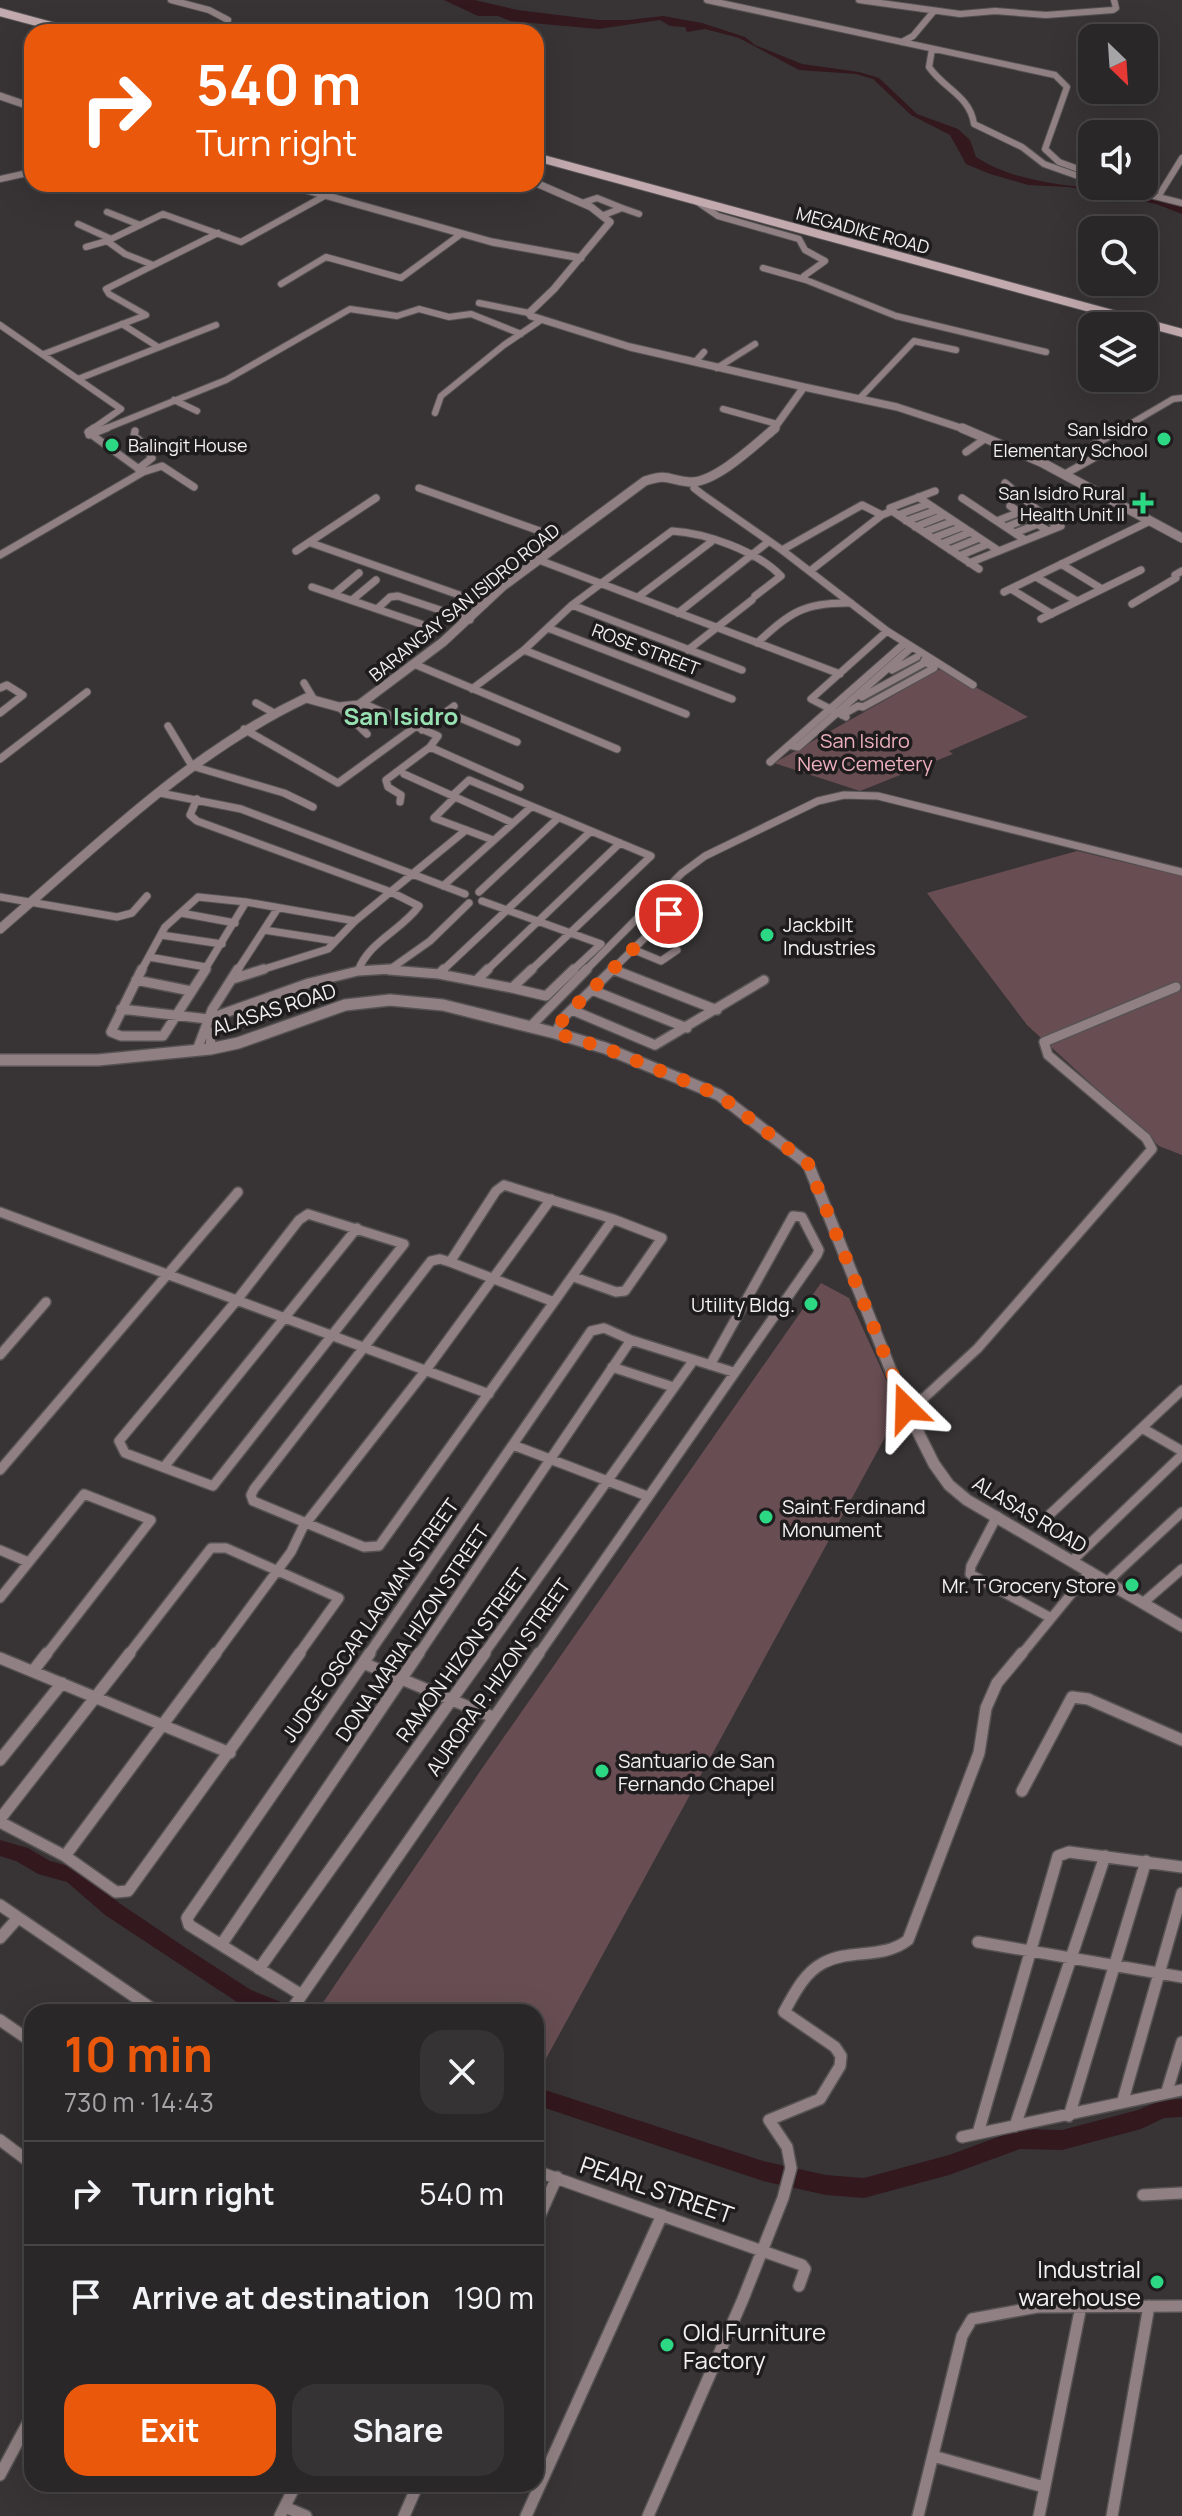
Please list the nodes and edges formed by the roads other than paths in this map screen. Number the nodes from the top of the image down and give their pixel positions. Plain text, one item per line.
1 (171, 0) edge
2 (707, 0) edge
3 (859, 0) edge
4 (1114, 0) edge
5 (934, 11) junction
6 (0, 12) edge
7 (228, 20) dead end
8 (44, 24) edge
9 (902, 42) junction
10 (932, 49) junction
11 (1007, 61) dead end
12 (1025, 64) dead end
13 (0, 96) edge
14 (24, 104) edge
15 (1182, 158) edge
16 (544, 159) edge
17 (1078, 169) edge
18 (24, 174) edge
19 (1078, 176) edge
20 (0, 179) edge
21 (544, 186) edge
22 (1158, 191) edge
23 (319, 192) edge
24 (1161, 192) junction
25 (328, 194) junction
26 (1158, 195) edge
27 (1182, 200) edge
28 (696, 201) junction
29 (582, 203) junction
30 (622, 208) junction
31 (107, 212) dead end
32 (639, 214) dead end
33 (604, 215) junction
34 (78, 224) dead end
35 (140, 225) junction
36 (218, 233) junction
37 (461, 234) junction
38 (109, 240) junction
39 (86, 247) dead end
40 (581, 258) junction
41 (153, 265) junction
42 (763, 268) dead end
43 (804, 276) junction
44 (281, 284) dead end
45 (479, 303) dead end
46 (529, 313) junction
47 (541, 320) junction
48 (122, 324) junction
49 (0, 325) edge
50 (216, 325) dead end
51 (1182, 333) edge
52 (521, 334) junction
53 (755, 344) dead end
54 (158, 347) junction
55 (956, 350) dead end
56 (704, 352) dead end
57 (1046, 352) dead end
58 (44, 354) junction
59 (695, 362) junction
60 (717, 368) junction
61 (78, 379) junction
62 (804, 387) junction
63 (1182, 398) edge
64 (859, 399) junction
65 (174, 400) junction
66 (723, 409) dead end
67 (197, 411) dead end
68 (435, 413) dead end
69 (777, 424) junction
70 (135, 431) dead end
71 (89, 435) junction
72 (986, 438) junction
73 (966, 452) dead end
74 (140, 470) junction
75 (1065, 474) junction
76 (695, 483) junction
77 (1005, 483) dead end
78 (194, 487) dead end
79 (419, 488) dead end
80 (935, 491) dead end
81 (918, 497) junction
82 (376, 498) dead end
83 (962, 498) dead end
84 (928, 504) junction
85 (1010, 506) dead end
86 (937, 510) junction
87 (1020, 512) junction
88 (895, 513) junction
89 (882, 515) junction
90 (945, 515) junction
91 (1029, 518) junction
92 (906, 521) junction
93 (954, 521) junction
94 (997, 521) junction
95 (1150, 521) junction
96 (1038, 524) junction
97 (915, 527) junction
98 (962, 527) junction
99 (1006, 527) junction
100 (1048, 531) junction
101 (924, 532) junction
102 (971, 532) junction
103 (1015, 533) junction
104 (933, 538) junction
105 (979, 538) junction
106 (1182, 538) edge
107 (565, 540) junction
108 (1025, 540) junction
109 (711, 542) junction
110 (768, 542) junction
111 (311, 543) junction
112 (941, 544) junction
113 (988, 544) junction
114 (782, 550) junction
115 (950, 550) junction
116 (296, 551) dead end
117 (999, 551) junction
118 (0, 555) edge
119 (750, 555) junction
120 (959, 556) junction
121 (539, 560) junction
122 (969, 563) junction
123 (1061, 564) junction
124 (979, 569) dead end
125 (1141, 570) dead end
126 (810, 571) junction
127 (1182, 571) edge
128 (359, 573) dead end
129 (1036, 577) junction
130 (376, 580) dead end
131 (601, 583) junction
132 (312, 587) dead end
133 (1102, 589) junction
134 (334, 594) junction
135 (638, 597) junction
136 (352, 600) junction
137 (1077, 601) junction
138 (852, 603) junction
139 (485, 604) junction
140 (1132, 604) dead end
141 (572, 605) junction
142 (377, 609) junction
143 (678, 613) junction
144 (1052, 614) junction
145 (1041, 619) dead end
146 (470, 620) junction
147 (421, 624) dead end
148 (548, 628) junction
149 (717, 628) junction
150 (887, 631) junction
151 (757, 643) junction
152 (908, 647) junction
153 (524, 650) junction
154 (688, 650) junction
155 (917, 657) junction
156 (926, 662) junction
157 (414, 664) junction
158 (742, 670) dead end
159 (840, 674) junction
160 (879, 677) junction
161 (304, 683) dead end
162 (973, 685) dead end
163 (0, 688) edge
164 (472, 689) junction
165 (862, 691) junction
166 (893, 691) junction
167 (87, 692) dead end
168 (313, 698) junction
169 (880, 698) junction
170 (732, 699) dead end
171 (256, 703) dead end
172 (362, 703) junction
173 (454, 706) dead end
174 (339, 707) junction
175 (838, 711) junction
176 (446, 712) junction
177 (0, 713) edge
178 (274, 713) junction
179 (686, 714) dead end
180 (168, 726) dead end
181 (418, 728) junction
182 (244, 729) junction
183 (812, 730) junction
184 (367, 734) dead end
185 (517, 742) dead end
186 (430, 747) junction
187 (617, 749) dead end
188 (0, 759) edge
189 (770, 762) dead end
190 (192, 766) junction
191 (404, 774) dead end
192 (520, 787) dead end
193 (160, 793) junction
194 (454, 796) junction
195 (197, 799) junction
196 (400, 802) dead end
197 (313, 807) dead end
198 (531, 807) junction
199 (557, 819) junction
200 (513, 823) junction
201 (466, 830) junction
202 (591, 831) junction
203 (493, 840) junction
204 (620, 843) junction
205 (1182, 872) edge
206 (411, 876) junction
207 (443, 886) junction
208 (391, 892) junction
209 (147, 896) dead end
210 (0, 897) edge
211 (480, 897) junction
212 (467, 899) junction
213 (33, 902) junction
214 (246, 902) junction
215 (278, 908) junction
216 (507, 910) junction
217 (181, 913) junction
218 (669, 914) dead end
219 (355, 921) junction
220 (539, 921) junction
221 (235, 923) junction
222 (0, 929) edge
223 (264, 930) junction
224 (570, 932) junction
225 (161, 935) junction
226 (335, 941) junction
227 (222, 944) junction
228 (632, 949) junction
229 (677, 950) dead end
230 (149, 957) junction
231 (206, 967) junction
232 (611, 969) junction
233 (389, 970) junction
234 (358, 971) junction
235 (439, 974) junction
236 (233, 979) junction
237 (136, 980) junction
238 (764, 980) dead end
239 (476, 981) junction
240 (1176, 987) dead end
241 (512, 988) junction
242 (592, 990) junction
243 (191, 991) junction
244 (121, 1009) junction
245 (572, 1010) junction
246 (717, 1010) junction
247 (176, 1016) junction
248 (207, 1023) junction
249 (530, 1027) junction
250 (687, 1028) junction
251 (555, 1033) junction
252 (204, 1050) junction
253 (0, 1060) edge
254 (238, 1192) dead end
255 (551, 1199) junction
256 (0, 1212) edge
257 (613, 1219) junction
258 (357, 1228) junction
259 (450, 1262) junction
260 (169, 1274) junction
261 (574, 1277) junction
262 (492, 1279) junction
263 (237, 1300) junction
264 (46, 1302) dead end
265 (554, 1302) junction
266 (284, 1318) junction
267 (331, 1336) junction
268 (631, 1340) junction
269 (363, 1348) junction
270 (0, 1355) edge
271 (693, 1361) junction
272 (710, 1365) junction
273 (612, 1367) junction
274 (426, 1370) junction
275 (733, 1372) junction
276 (673, 1387) junction
277 (1182, 1390) edge
278 (489, 1394) junction
279 (906, 1408) junction
280 (1142, 1428) junction
281 (513, 1445) junction
282 (1182, 1453) edge
283 (550, 1460) junction
284 (164, 1467) junction
285 (0, 1470) edge
286 (608, 1482) junction
287 (647, 1496) junction
288 (1182, 1512) edge
289 (997, 1516) junction
290 (1047, 1517) dead end
291 (307, 1524) junction
292 (0, 1550) edge
293 (1072, 1561) junction
294 (28, 1562) junction
295 (1182, 1569) edge
296 (277, 1570) junction
297 (1090, 1571) junction
298 (1108, 1581) junction
299 (0, 1598) edge
300 (1144, 1602) junction
301 (1051, 1618) junction
302 (1182, 1626) edge
303 (0, 1658) edge
304 (363, 1663) junction
305 (33, 1671) junction
306 (402, 1679) junction
307 (62, 1683) junction
308 (96, 1696) junction
309 (452, 1699) junction
310 (493, 1717) junction
311 (163, 1724) junction
312 (1182, 1740) edge
313 (230, 1753) junction
314 (0, 1760) edge
315 (1022, 1791) dead end
316 (0, 1821) edge
317 (65, 1856) junction
318 (1105, 1856) junction
319 (1146, 1861) junction
320 (1182, 1867) edge
321 (1182, 1893) edge
322 (0, 1905) edge
323 (17, 1919) junction
324 (0, 1938) edge
325 (978, 1942) dead end
326 (221, 1945) junction
327 (1030, 1952) junction
328 (1070, 1959) junction
329 (1113, 1965) junction
330 (259, 1969) junction
331 (1158, 1972) junction
332 (1182, 1977) edge
333 (295, 2003) edge
334 (145, 2004) edge
335 (0, 2020) edge
336 (24, 2036) edge
337 (1182, 2042) edge
338 (1182, 2090) edge
339 (1167, 2091) junction
340 (1123, 2100) junction
341 (1069, 2116) junction
342 (1015, 2126) junction
343 (978, 2133) junction
344 (962, 2137) dead end
345 (0, 2140) edge
346 (24, 2158) edge
347 (544, 2173) edge
348 (557, 2177) junction
349 (1182, 2193) edge
350 (1143, 2195) dead end
351 (544, 2206) edge
352 (662, 2215) junction
353 (763, 2250) junction
354 (799, 2286) dead end
355 (1081, 2306) junction
356 (1149, 2306) junction
357 (1182, 2306) edge
358 (24, 2430) edge
359 (933, 2456) junction
360 (0, 2475) edge
361 (544, 2476) edge
362 (1044, 2487) junction
363 (292, 2492) edge
364 (414, 2492) edge
365 (537, 2492) edge
366 (283, 2511) edge
367 (306, 2516) edge
368 (404, 2516) edge
369 (526, 2516) edge
370 (648, 2516) edge
371 (918, 2516) edge
372 (1039, 2516) edge
373 (1112, 2516) edge

1 - 7 street
2 - 9 street
3 - 5 street
4 - 5 street
5 - 9 street
6 - 8 main road
9 - 10 street
10 - 17 street
10 - 19 street
11 - 12 street
13 - 14 street
15 - 24 street
16 - 28 main road, MEGADIKE ROAD
18 - 20 street
21 - 29 street
22 - 24 street
23 - 25 street
24 - 27 street
25 - 36 street
25 - 37 street
26 - 27 street
28 - 43 street
28 - 51 main road, MEGADIKE ROAD
29 - 30 street
29 - 33 street
30 - 32 street
30 - 33 street
31 - 35 street
33 - 40 street
34 - 38 street
35 - 36 street
35 - 38 street
36 - 41 street
37 - 40 street
37 - 44 street
38 - 39 street
38 - 41 street
40 - 46 street
41 - 48 street
42 - 43 street
43 - 57 street
45 - 46 street
46 - 47 street
47 - 52 street
47 - 59 street
48 - 54 street
48 - 58 street
49 - 58 street
50 - 54 street
52 - 65 street
52 - 68 street
53 - 60 street
54 - 61 street
55 - 64 street
56 - 59 street
58 - 61 street
59 - 60 street
60 - 62 street
61 - 71 street
62 - 64 street
62 - 69 street
63 - 75 street
64 - 72 street
65 - 67 street
65 - 71 street
66 - 69 street
69 - 76 street
70 - 74 street
71 - 74 street
72 - 73 street
72 - 75 street
74 - 78 street
74 - 118 street
75 - 95 street
76 - 107 street, BARANGAY SAN ISIDRO ROAD
76 - 110 street
77 - 100 street
79 - 107 street
80 - 81 street
81 - 84 street
81 - 88 street
82 - 111 street
83 - 94 street
84 - 86 street
84 - 88 street
85 - 87 street
86 - 90 street
86 - 92 street
87 - 91 street
87 - 94 street
88 - 89 street
88 - 92 street
89 - 114 street
89 - 126 street
90 - 93 street
90 - 97 street
91 - 96 street
91 - 99 street
92 - 97 street
93 - 98 street
93 - 101 street
94 - 99 street
95 - 106 street
95 - 123 street
96 - 100 street
96 - 103 street
97 - 101 street
98 - 102 street
98 - 104 street
99 - 103 street
100 - 108 street
101 - 104 street
102 - 105 street
102 - 112 street
103 - 108 street
104 - 112 street
105 - 113 street
105 - 115 street
107 - 121 street, BARANGAY SAN ISIDRO ROAD
108 - 117 street
109 - 119 street
109 - 131 street
109 - 135 street
110 - 114 street
110 - 119 street
111 - 116 street
111 - 139 street
112 - 115 street
113 - 117 street
113 - 120 street
114 - 126 street
115 - 120 street
117 - 122 street
119 - 143 street
119 - 149 street
120 - 122 street
121 - 131 street
121 - 139 street, BARANGAY SAN ISIDRO ROAD
122 - 124 street
123 - 129 street
123 - 133 street
125 - 133 street
126 - 138 street
127 - 140 street
128 - 134 street
129 - 137 street
129 - 144 street
130 - 136 street
131 - 135 street
131 - 141 street
132 - 134 street
133 - 137 street
134 - 136 street
135 - 143 street
136 - 142 street
137 - 144 street
138 - 150 street
138 - 151 street
139 - 146 street, BARANGAY SAN ISIDRO ROAD
141 - 148 street
141 - 154 street
142 - 146 street
142 - 147 street
143 - 149 street
144 - 145 street
146 - 157 street, BARANGAY SAN ISIDRO ROAD
148 - 153 street
148 - 170 street, ROSE STREET
149 - 151 street
149 - 154 street
150 - 152 street
150 - 159 street
151 - 159 street
152 - 155 street
152 - 160 street
152 - 162 street
153 - 164 street
153 - 179 street
154 - 158 street
155 - 156 street
155 - 160 street
156 - 160 street
156 - 166 street
157 - 164 street
157 - 172 street, BARANGAY SAN ISIDRO ROAD
159 - 175 street
160 - 165 street
160 - 166 street
161 - 168 street
163 - 177 street
164 - 187 street
165 - 169 street
165 - 175 street
166 - 169 street
167 - 188 street
168 - 174 street, BARANGAY SAN ISIDRO ROAD
168 - 178 street
169 - 175 street
171 - 178 street
172 - 174 street, BARANGAY SAN ISIDRO ROAD
172 - 181 street
173 - 176 street
174 - 184 street
175 - 183 street
175 - 183 street
176 - 181 street
176 - 185 street
178 - 182 street
180 - 190 street
181 - 182 street
181 - 186 street
182 - 190 street
183 - 189 street
186 - 192 street
186 - 196 street
190 - 193 street
190 - 197 street
191 - 194 street
193 - 195 street
193 - 213 street
194 - 198 street
194 - 200 street
194 - 201 street
195 - 206 street
195 - 208 street
198 - 199 street
198 - 200 street
199 - 202 street
199 - 211 street
200 - 203 street
201 - 203 street
201 - 206 street
202 - 204 street
202 - 216 street
203 - 207 street
204 - 220 street
204 - 224 street
205 - 249 street
206 - 207 street
206 - 208 street
207 - 212 street
208 - 219 street
208 - 234 street
209 - 213 street
210 - 213 street
211 - 212 street
211 - 216 street
212 - 233 street
213 - 222 street
214 - 215 street
214 - 217 street
214 - 221 street
215 - 219 street
215 - 223 street
216 - 220 street
216 - 235 street
217 - 221 street
217 - 225 street
218 - 228 street
219 - 226 street
220 - 224 street
220 - 239 street
221 - 227 street
223 - 226 street
223 - 236 street
224 - 241 street
224 - 241 street
225 - 227 street
225 - 230 street
226 - 236 street
227 - 231 street
228 - 229 street
228 - 232 street
230 - 231 street
230 - 237 street
231 - 243 street
232 - 242 street
232 - 246 street
233 - 234 street
233 - 235 street
234 - 248 street
235 - 239 street
236 - 248 street
237 - 243 street
237 - 244 street
238 - 246 street
239 - 241 street
240 - 279 street
242 - 245 street
242 - 250 street
243 - 247 street
244 - 247 street
244 - 247 street
245 - 250 street
245 - 251 street
246 - 250 street
247 - 248 street
248 - 252 street
249 - 251 street, ALASAS ROAD
249 - 252 street, ALASAS ROAD
251 - 279 street, ALASAS ROAD
252 - 253 street, ALASAS ROAD
254 - 260 street
255 - 257 street
255 - 259 street
255 - 262 street
256 - 260 street
257 - 261 street
257 - 261 street
258 - 263 street
258 - 266 street
258 - 267 street
259 - 262 street
259 - 269 street
260 - 263 street
260 - 285 street
261 - 265 street
262 - 265 street
262 - 274 street
263 - 266 street
263 - 284 street
264 - 270 street
265 - 278 street
266 - 267 street
266 - 284 street
267 - 269 street
267 - 284 street
268 - 271 street
268 - 273 street, DONA MARIA HIZON STREET
268 - 281 street, JUDGE OSCAR LAGMAN STREET
269 - 274 street
269 - 291 street
271 - 272 street
271 - 276 street, RAMON HIZON STREET
272 - 275 street
272 - 275 street, AURORA P. HIZON STREET
273 - 276 street
273 - 283 street, DONA MARIA HIZON STREET
274 - 278 street
274 - 291 street
275 - 287 street, AURORA P. HIZON STREET
276 - 286 street, RAMON HIZON STREET
277 - 280 street
278 - 291 street
279 - 289 street, ALASAS ROAD
280 - 282 street
280 - 290 street
281 - 283 street
281 - 304 street, JUDGE OSCAR LAGMAN STREET
282 - 293 street
283 - 286 street
283 - 306 street, DONA MARIA HIZON STREET
286 - 287 street
286 - 309 street, RAMON HIZON STREET
287 - 310 street, AURORA P. HIZON STREET
288 - 298 street
289 - 293 street, ALASAS ROAD
289 - 301 street
291 - 296 street
292 - 294 street
293 - 297 street, ALASAS ROAD
294 - 299 street
294 - 305 street
295 - 300 street
296 - 308 street
296 - 311 street
296 - 313 street
297 - 298 street, ALASAS ROAD
297 - 301 street
298 - 300 street, ALASAS ROAD
300 - 302 street, ALASAS ROAD
301 - 353 street
303 - 305 street
304 - 306 street
304 - 326 street, JUDGE OSCAR LAGMAN STREET
305 - 307 street
306 - 309 street
306 - 326 street, DONA MARIA HIZON STREET
307 - 308 street
307 - 314 street
308 - 311 street
308 - 316 street
309 - 310 street
309 - 330 street, RAMON HIZON STREET
310 - 333 street, AURORA P. HIZON STREET
311 - 313 street
311 - 317 street
312 - 315 street
313 - 317 street
316 - 317 street
318 - 319 street
318 - 327 street
318 - 328 street
319 - 320 street
319 - 329 street
321 - 331 street
322 - 323 street
323 - 324 street
323 - 334 street
325 - 327 street
326 - 330 street
327 - 328 street
327 - 343 street
328 - 329 street
328 - 342 street
329 - 331 street
329 - 341 street
330 - 333 street
331 - 332 street
331 - 340 street
335 - 336 street
337 - 339 street
338 - 339 street
339 - 340 street
340 - 341 street
341 - 342 street
342 - 343 street
343 - 344 street
345 - 346 street
347 - 348 street, PEARL STREET
348 - 351 street
348 - 352 street, PEARL STREET
349 - 350 street
352 - 353 street, PEARL STREET
352 - 361 street
353 - 354 street, PEARL STREET
353 - 370 street
355 - 356 street
355 - 359 street
355 - 362 street
356 - 357 street
356 - 373 street
358 - 360 street
359 - 362 street
359 - 371 street
362 - 372 street
363 - 366 street
364 - 368 street
365 - 369 street
366 - 367 street

